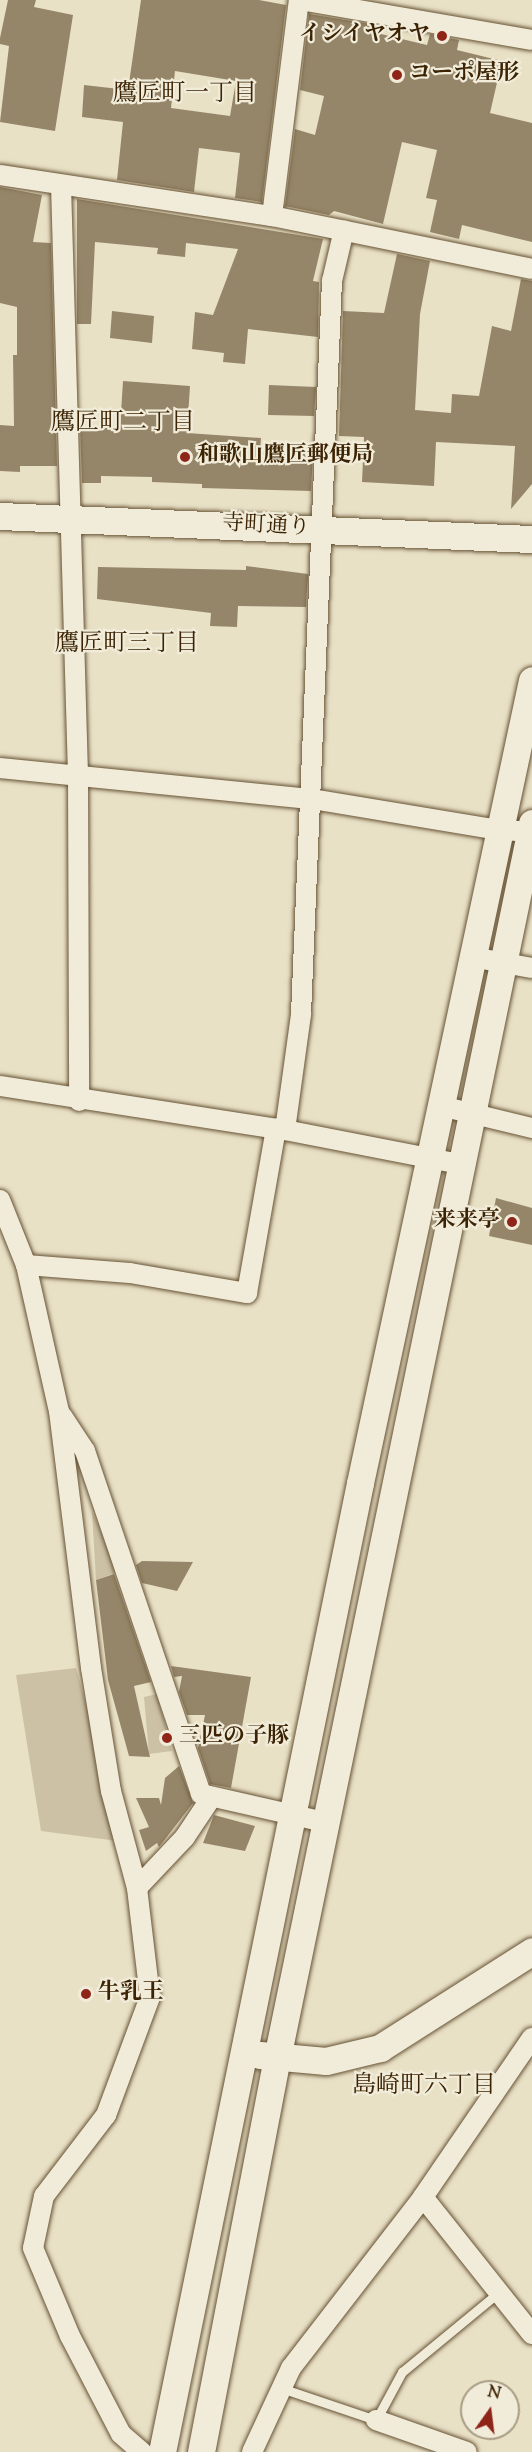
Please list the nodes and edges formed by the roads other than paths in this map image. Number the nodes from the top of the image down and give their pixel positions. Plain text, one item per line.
1 (300, 0) edge
2 (532, 40) edge
3 (0, 175) edge
4 (61, 185) junction
5 (272, 216) junction
6 (344, 230) junction
7 (532, 269) edge
8 (0, 516) edge
9 (72, 518) junction
10 (321, 530) junction
11 (532, 539) edge
12 (532, 680) edge
13 (0, 768) edge
14 (78, 774) junction
15 (312, 799) junction
16 (531, 829) edge
17 (499, 830) junction
18 (472, 957) junction
19 (501, 962) junction
20 (532, 968) edge
21 (0, 1086) edge
22 (79, 1101) junction
23 (441, 1106) junction
24 (470, 1113) junction
25 (532, 1128) edge
26 (281, 1130) junction
27 (430, 1158) junction
28 (460, 1164) junction
29 (0, 1200) edge
30 (26, 1265) junction
31 (59, 1411) junction
32 (211, 1798) junction
33 (291, 1816) junction
34 (329, 1823) junction
35 (137, 1888) junction
36 (532, 1951) edge
37 (532, 2038) edge
38 (246, 2052) junction
39 (277, 2058) junction
40 (423, 2197) junction
41 (499, 2292) junction
42 (532, 2334) edge
43 (281, 2388) junction
44 (376, 2421) junction
45 (142, 2452) edge
46 (162, 2452) edge
47 (201, 2452) edge
48 (252, 2452) edge
49 (467, 2452) edge

1 - 2 street
1 - 5 street
3 - 4 street
4 - 5 street
4 - 9 street
5 - 6 street
6 - 7 street
6 - 10 street
8 - 9 street, 寺町通り
9 - 10 street, 寺町通り
9 - 14 street
10 - 11 street, 寺町通り
10 - 15 street
12 - 17 street
13 - 14 street
14 - 15 street
14 - 22 street
15 - 17 street
15 - 26 street
16 - 17 street
16 - 19 street
17 - 18 street
18 - 19 street
18 - 23 street
19 - 20 street
19 - 24 street
21 - 22 street
22 - 26 street
23 - 24 street
23 - 27 street
24 - 25 street
24 - 28 street
26 - 27 street
26 - 30 street
27 - 28 street
27 - 33 street
28 - 34 street
29 - 30 street
30 - 31 street
31 - 32 street
31 - 35 street
32 - 33 street
32 - 35 street
33 - 34 street
33 - 38 street
34 - 39 street
35 - 45 street
36 - 39 street
37 - 40 street
38 - 39 street
38 - 46 street
39 - 47 street
40 - 41 street
40 - 43 street
41 - 42 street
41 - 44 lane
43 - 44 lane
43 - 48 street
44 - 49 street

